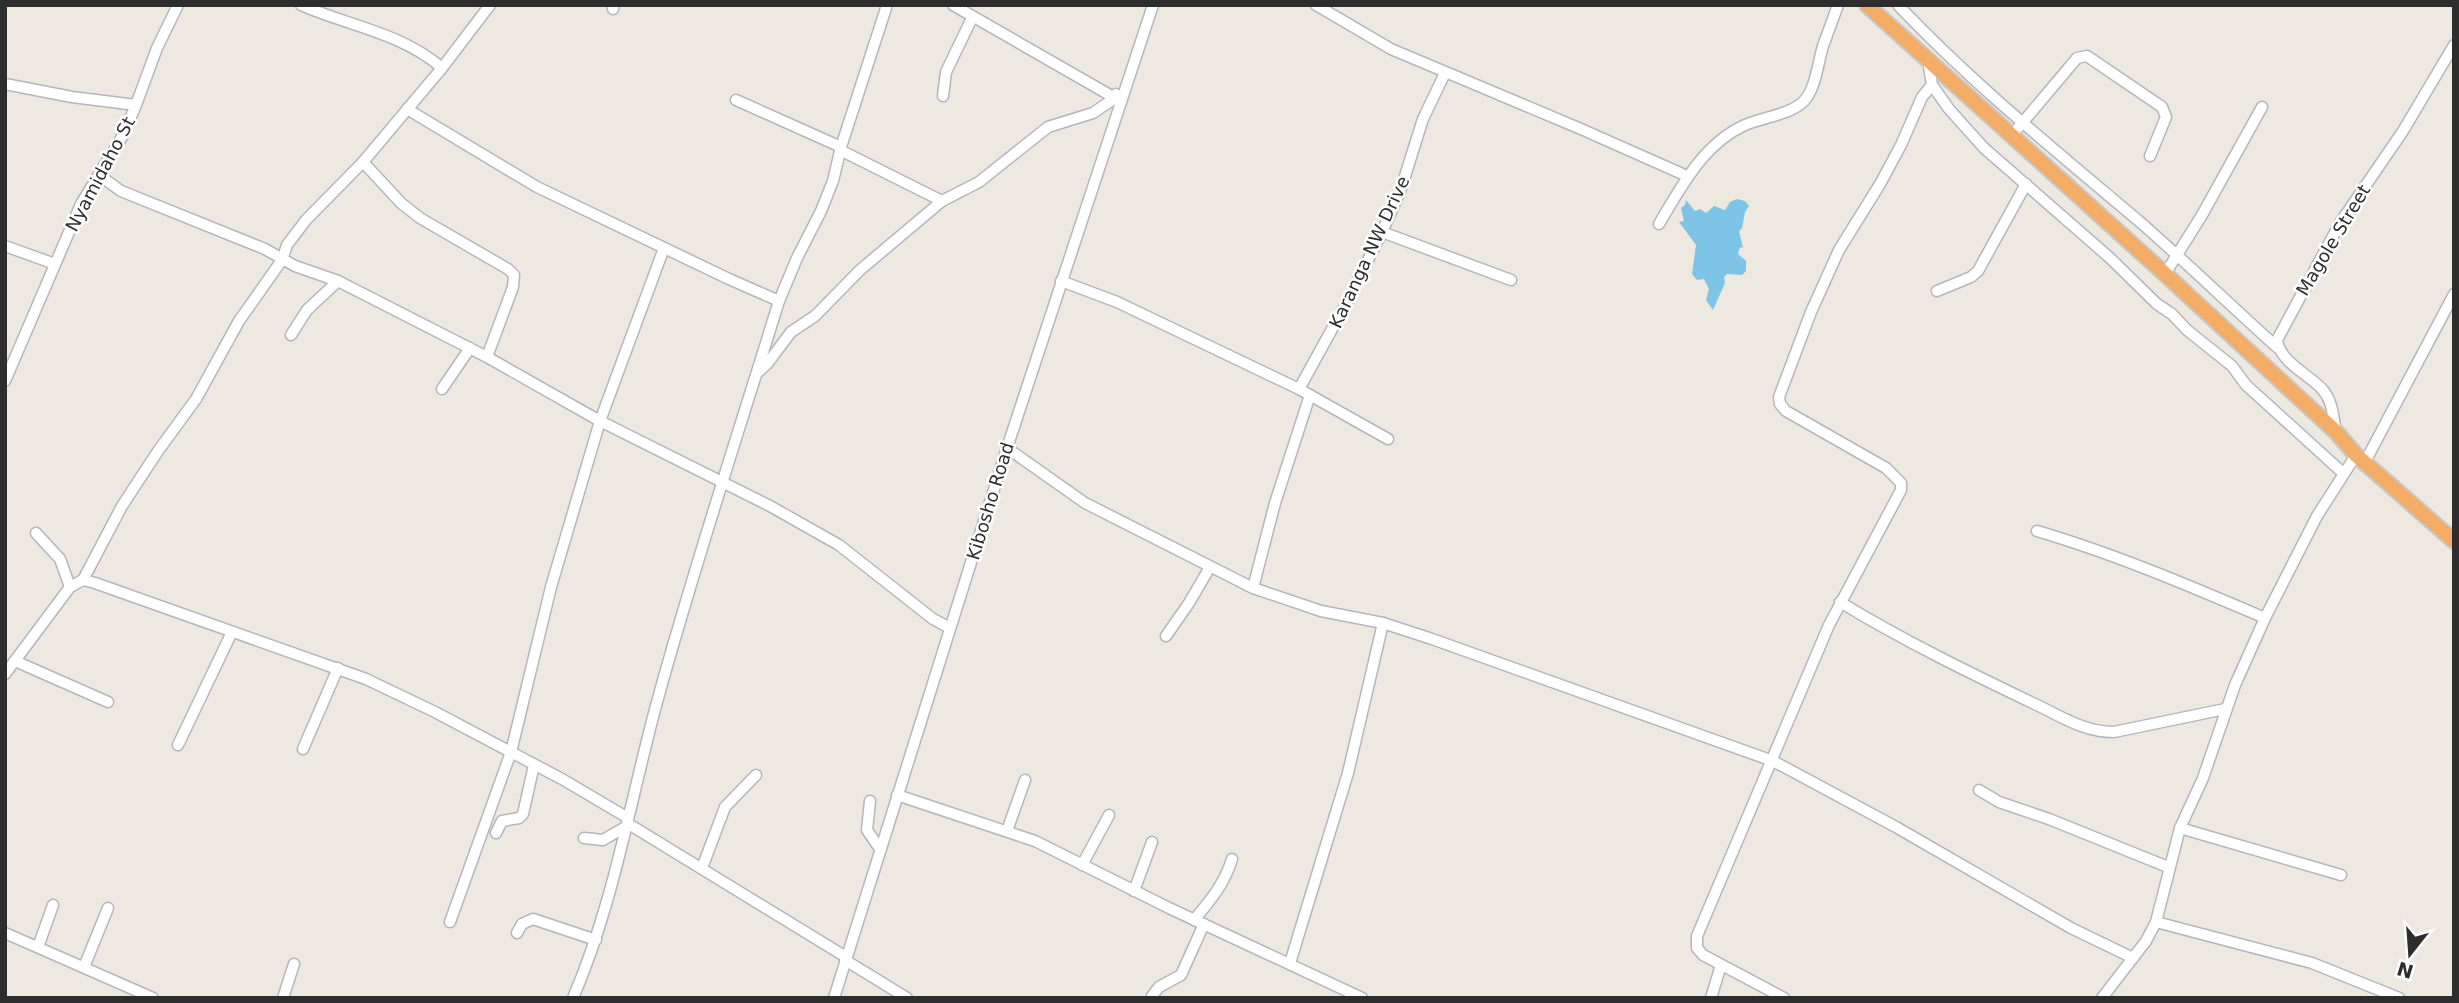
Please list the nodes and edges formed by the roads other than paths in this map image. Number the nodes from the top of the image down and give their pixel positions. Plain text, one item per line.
1 (178, 5) edge
2 (301, 5) edge
3 (489, 5) edge
4 (887, 5) edge
5 (953, 5) edge
6 (1153, 5) edge
7 (1316, 5) edge
8 (1838, 5) edge
9 (1867, 5) edge
10 (1895, 5) edge
11 (972, 18) junction
12 (1882, 19) junction
13 (1145, 30) junction
14 (2454, 45) edge
15 (1928, 61) junction
16 (442, 68) junction
17 (1445, 73) junction
18 (5, 84) edge
19 (1932, 85) junction
20 (943, 96) dead end
21 (1115, 98) junction
22 (736, 100) dead end
23 (136, 105) junction
24 (2262, 107) dead end
25 (407, 109) junction
26 (2021, 123) junction
27 (2012, 137) junction
28 (841, 149) junction
29 (2150, 156) dead end
30 (363, 162) junction
31 (99, 175) junction
32 (1687, 176) junction
33 (2026, 184) junction
34 (943, 201) junction
35 (1659, 224) dead end
36 (1382, 232) junction
37 (5, 246) edge
38 (664, 248) junction
39 (2176, 256) junction
40 (282, 260) junction
41 (55, 264) junction
42 (2165, 274) junction
43 (1511, 280) dead end
44 (338, 281) junction
45 (1061, 281) junction
46 (1937, 291) dead end
47 (2454, 294) edge
48 (779, 301) junction
49 (291, 335) dead end
50 (470, 348) junction
51 (2278, 348) junction
52 (487, 357) junction
53 (757, 373) junction
54 (5, 381) edge
55 (442, 389) dead end
56 (1299, 389) junction
57 (1310, 395) junction
58 (600, 421) junction
59 (2336, 432) junction
60 (1388, 439) dead end
61 (1007, 448) junction
62 (2361, 458) junction
63 (2343, 473) junction
64 (722, 482) junction
65 (2037, 531) dead end
66 (36, 533) dead end
67 (2454, 541) edge
68 (1210, 567) junction
69 (83, 580) junction
70 (70, 587) junction
71 (1253, 588) junction
72 (1840, 602) junction
73 (2264, 618) junction
74 (1383, 624) junction
75 (950, 628) junction
76 (232, 632) junction
77 (1166, 636) dead end
78 (15, 661) junction
79 (338, 668) junction
80 (5, 674) edge
81 (108, 702) dead end
82 (2225, 709) junction
83 (178, 745) dead end
84 (303, 749) dead end
85 (511, 752) junction
86 (1773, 761) junction
87 (534, 765) junction
88 (756, 775) dead end
89 (1025, 780) dead end
90 (1979, 790) dead end
91 (897, 795) junction
92 (870, 801) dead end
93 (1108, 815) dead end
94 (627, 822) junction
95 (2180, 828) junction
96 (1007, 831) junction
97 (496, 833) dead end
98 (584, 838) dead end
99 (1152, 842) dead end
100 (880, 849) junction
101 (1232, 859) dead end
102 (1082, 865) junction
103 (2168, 867) junction
104 (702, 868) junction
105 (2341, 875) dead end
106 (1134, 891) junction
107 (53, 905) dead end
108 (108, 908) dead end
109 (450, 922) dead end
110 (1199, 922) junction
111 (2155, 922) junction
112 (5, 933) edge
113 (517, 933) dead end
114 (596, 940) junction
115 (38, 947) junction
116 (846, 958) junction
117 (2133, 958) junction
118 (294, 964) dead end
119 (1290, 964) junction
120 (1721, 965) junction
121 (84, 967) junction
122 (1152, 996) edge
123 (152, 998) edge
124 (283, 998) edge
125 (573, 998) edge
126 (834, 998) edge
127 (907, 998) edge
128 (1362, 998) edge
129 (1711, 998) edge
130 (1784, 998) edge
131 (2102, 998) edge
132 (2399, 998) edge

1 - 23 street, Nyamidaho St
2 - 16 street
3 - 16 street
4 - 28 street
5 - 11 street
6 - 13 street, Kibosho Road
7 - 17 street
8 - 32 street
9 - 12 highway
10 - 12 street
10 - 26 street
11 - 20 street
11 - 21 street
12 - 15 highway
13 - 21 street
13 - 45 street, Kibosho Road
14 - 51 street, Magole Street
15 - 19 street
15 - 27 highway
16 - 25 street
17 - 32 street
17 - 36 street, Karanga NW Drive
18 - 23 street
19 - 33 street
19 - 72 street
21 - 34 street
22 - 28 street
23 - 31 street, Nyamidaho St
24 - 39 street
25 - 30 street
25 - 38 street
26 - 27 street
26 - 29 street
26 - 39 street
27 - 42 highway
28 - 34 street
28 - 48 street
30 - 40 street
30 - 52 street
31 - 40 street
31 - 41 street, Nyamidaho St
32 - 35 street
33 - 46 street
33 - 63 street
34 - 53 street
36 - 43 street
36 - 56 street, Karanga NW Drive
37 - 41 street
38 - 48 street
38 - 58 street
39 - 42 street
39 - 51 street
40 - 44 street
40 - 69 street
41 - 54 street, Nyamidaho St
42 - 59 highway
44 - 49 street
44 - 50 street
45 - 56 street
45 - 61 street, Kibosho Road
47 - 62 street
48 - 53 street
50 - 52 street
50 - 55 street
51 - 59 street
52 - 58 street
53 - 64 street
56 - 57 street
57 - 60 street
57 - 71 street
58 - 64 street
58 - 85 street
59 - 62 highway
61 - 68 street
61 - 75 street, Kibosho Road
62 - 63 street
62 - 67 highway
63 - 73 street
64 - 75 street
64 - 94 street
65 - 73 street
66 - 70 street
68 - 71 street
68 - 77 street
69 - 70 street
69 - 76 street
70 - 78 street
71 - 74 street
72 - 82 street
72 - 86 street
73 - 82 street
74 - 86 street
74 - 119 street
75 - 91 street, Kibosho Road
76 - 79 street
76 - 83 street
78 - 80 street
78 - 81 street
79 - 84 street
79 - 85 street
82 - 95 street
85 - 87 street
85 - 109 street
86 - 117 street
86 - 120 street
87 - 94 street
87 - 97 street
88 - 104 street
89 - 96 street
90 - 103 street
91 - 96 street
91 - 100 street, Kibosho Road
92 - 100 street
93 - 102 street
94 - 98 street
94 - 104 street
94 - 114 street
95 - 103 street
95 - 105 street
96 - 102 street
99 - 106 street
100 - 116 street, Kibosho Road
101 - 110 street
102 - 106 street
103 - 111 street
104 - 116 street
106 - 110 street
107 - 115 street
108 - 121 street
110 - 119 street
110 - 122 street
111 - 117 street
111 - 132 street
112 - 115 street
113 - 114 street
114 - 125 street
115 - 121 street
116 - 126 street, Kibosho Road
116 - 127 street
117 - 131 street
118 - 124 street
119 - 128 street
120 - 129 street
120 - 130 street
121 - 123 street

